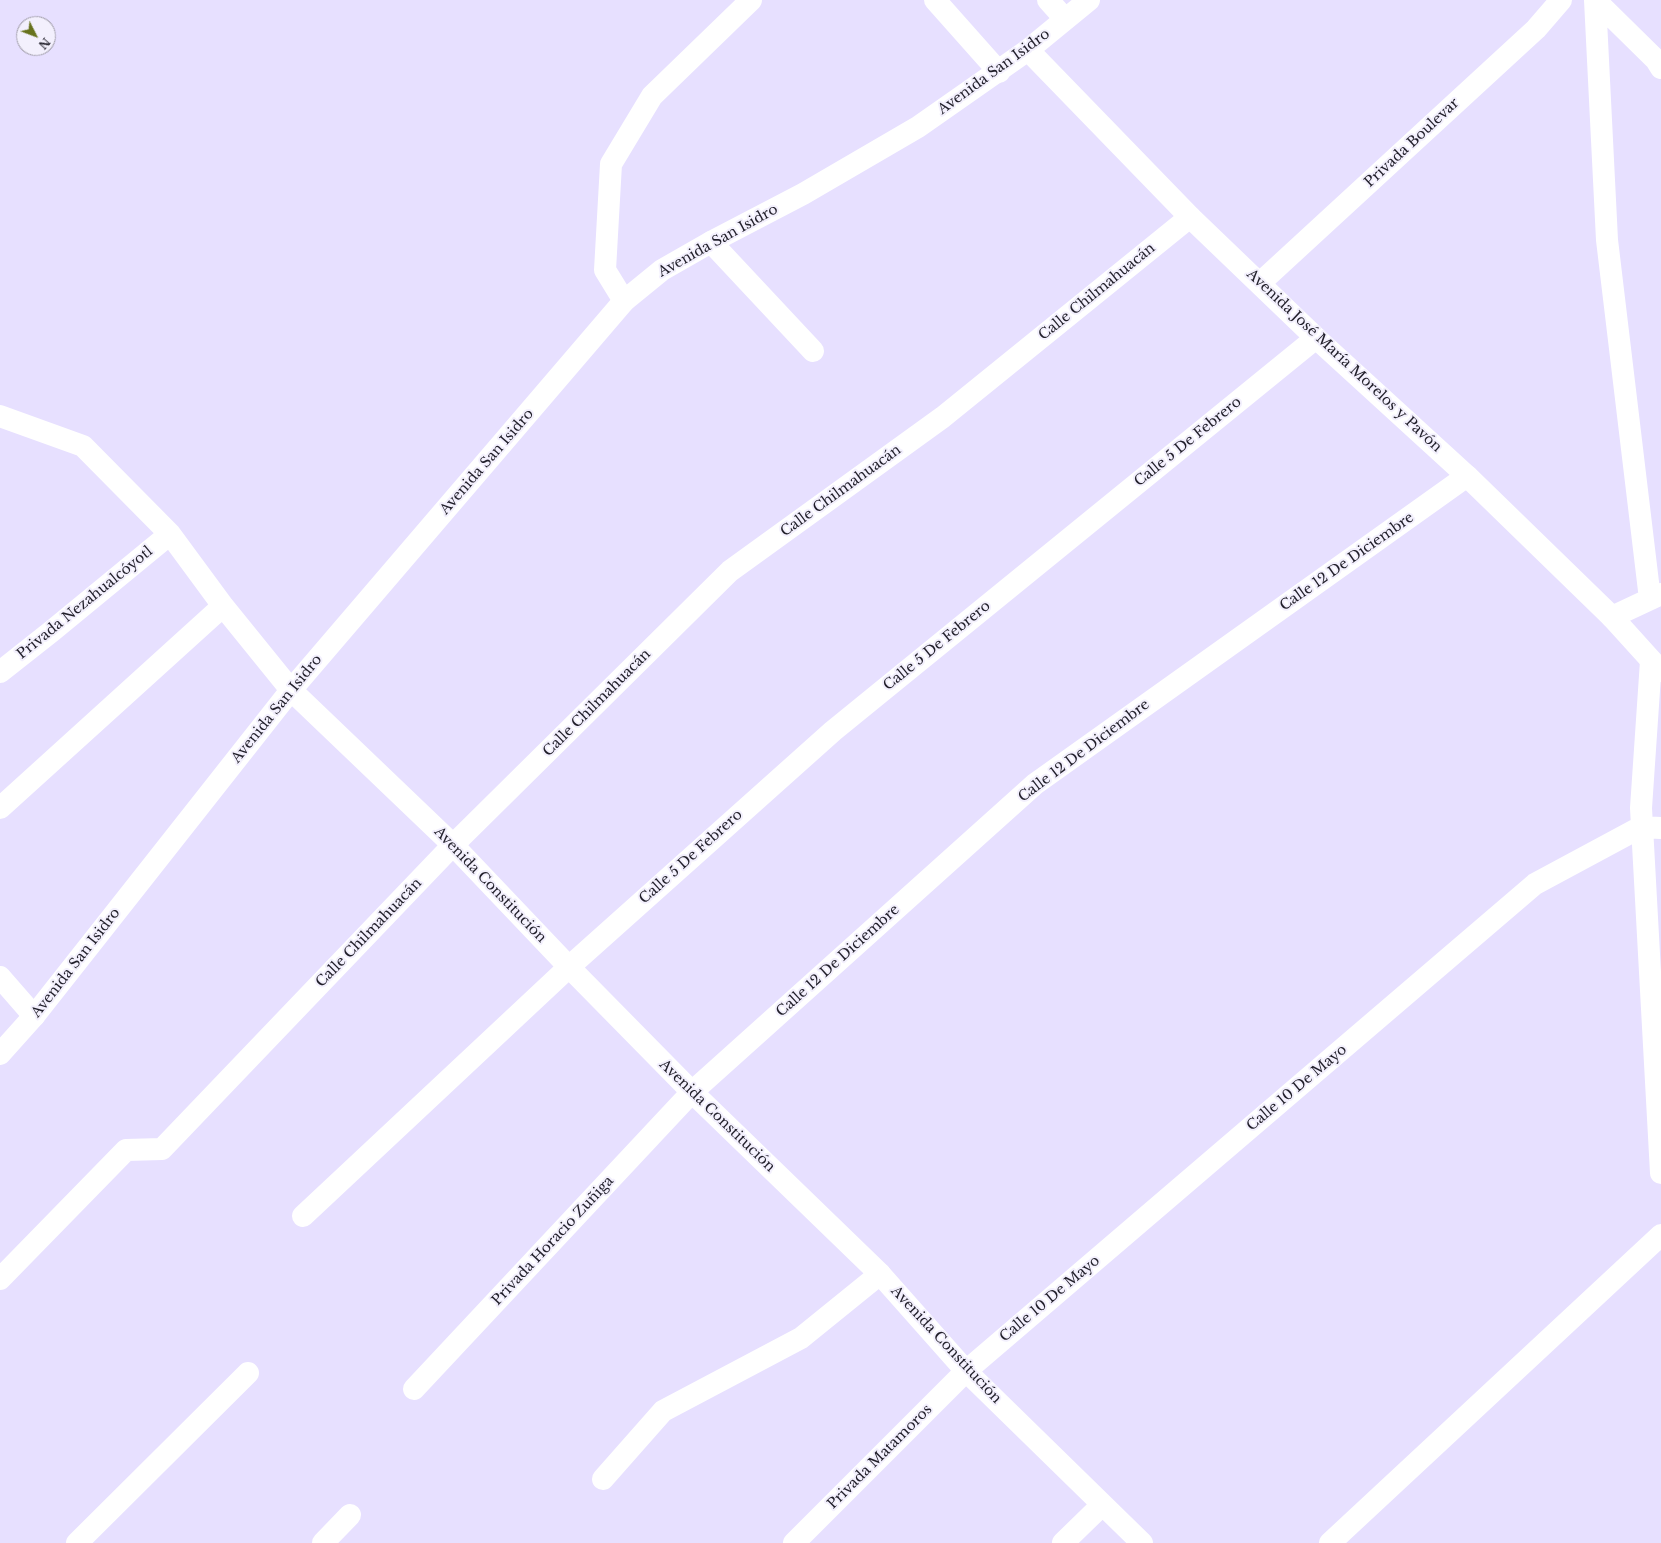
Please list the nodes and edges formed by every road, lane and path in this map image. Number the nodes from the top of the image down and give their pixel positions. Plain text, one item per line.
1 (751, 0) edge
2 (935, 0) edge
3 (1048, 0) edge
4 (1089, 0) edge
5 (1561, 0) edge
6 (1595, 0) edge
7 (1065, 19) junction
8 (1028, 50) junction
9 (1661, 68) edge
10 (999, 72) junction
11 (1190, 217) junction
12 (711, 242) junction
13 (1260, 284) junction
14 (624, 301) junction
15 (1316, 338) junction
16 (813, 351) dead end
17 (0, 416) edge
18 (1467, 476) junction
19 (170, 534) junction
20 (1656, 596) edge
21 (223, 606) junction
22 (1612, 617) junction
23 (1656, 666) edge
24 (0, 672) edge
25 (291, 690) junction
26 (0, 808) edge
27 (1651, 828) edge
28 (453, 845) junction
29 (568, 967) junction
30 (0, 977) edge
31 (1656, 1002) edge
32 (34, 1016) junction
33 (0, 1054) edge
34 (1658, 1089) edge
35 (692, 1092) junction
36 (1661, 1172) edge
37 (303, 1216) dead end
38 (1661, 1235) edge
39 (880, 1274) junction
40 (0, 1279) edge
41 (966, 1371) junction
42 (248, 1373) dead end
43 (414, 1389) dead end
44 (603, 1479) dead end
45 (1102, 1505) junction
46 (350, 1515) dead end
47 (81, 1539) edge
48 (323, 1543) edge
49 (794, 1543) edge
50 (1063, 1543) edge
51 (1142, 1543) edge
52 (1330, 1543) edge

1 - 14 street
2 - 10 street
3 - 7 street
4 - 7 street, Avenida San Isidro
5 - 13 street, Privada Boulevar
6 - 9 street
6 - 20 street
7 - 8 street, Avenida San Isidro
8 - 10 street, Avenida San Isidro
8 - 11 street, Avenida José María Morelos y Pavón
10 - 12 street, Avenida San Isidro
11 - 13 street, Avenida José María Morelos y Pavón
11 - 28 street, Calle Chilmahuacán
12 - 14 street, Avenida San Isidro
12 - 16 street
13 - 15 street, Avenida José María Morelos y Pavón
14 - 25 street, Avenida San Isidro
15 - 18 street, Avenida José María Morelos y Pavón
15 - 29 street, Calle 5 De Febrero
17 - 19 street, Avenida Constitución
18 - 22 street, Avenida José María Morelos y Pavón
18 - 35 street, Calle 12 De Diciembre
19 - 21 street, Avenida Constitución
19 - 24 street, Privada Nezahualcóyotl
20 - 22 street
21 - 25 street, Avenida Constitución
21 - 26 street
22 - 23 street, Avenida José María Morelos y Pavón
23 - 27 street
25 - 28 street, Avenida Constitución
25 - 32 street, Avenida San Isidro
27 - 31 street
27 - 41 street, Calle 10 De Mayo
28 - 29 street, Avenida Constitución
28 - 40 street, Calle Chilmahuacán
29 - 35 street, Avenida Constitución
29 - 37 street, Calle 5 De Febrero
30 - 32 street
31 - 34 street
32 - 33 street, Avenida San Isidro
34 - 36 street
35 - 39 street, Avenida Constitución
35 - 43 street, Privada Horacio Zuñiga
38 - 52 street
39 - 41 street, Avenida Constitución
39 - 44 street
41 - 45 street, Avenida Constitución
41 - 49 street, Privada Matamoros
42 - 47 street
45 - 50 street
45 - 51 street, Avenida Constitución
46 - 48 street

